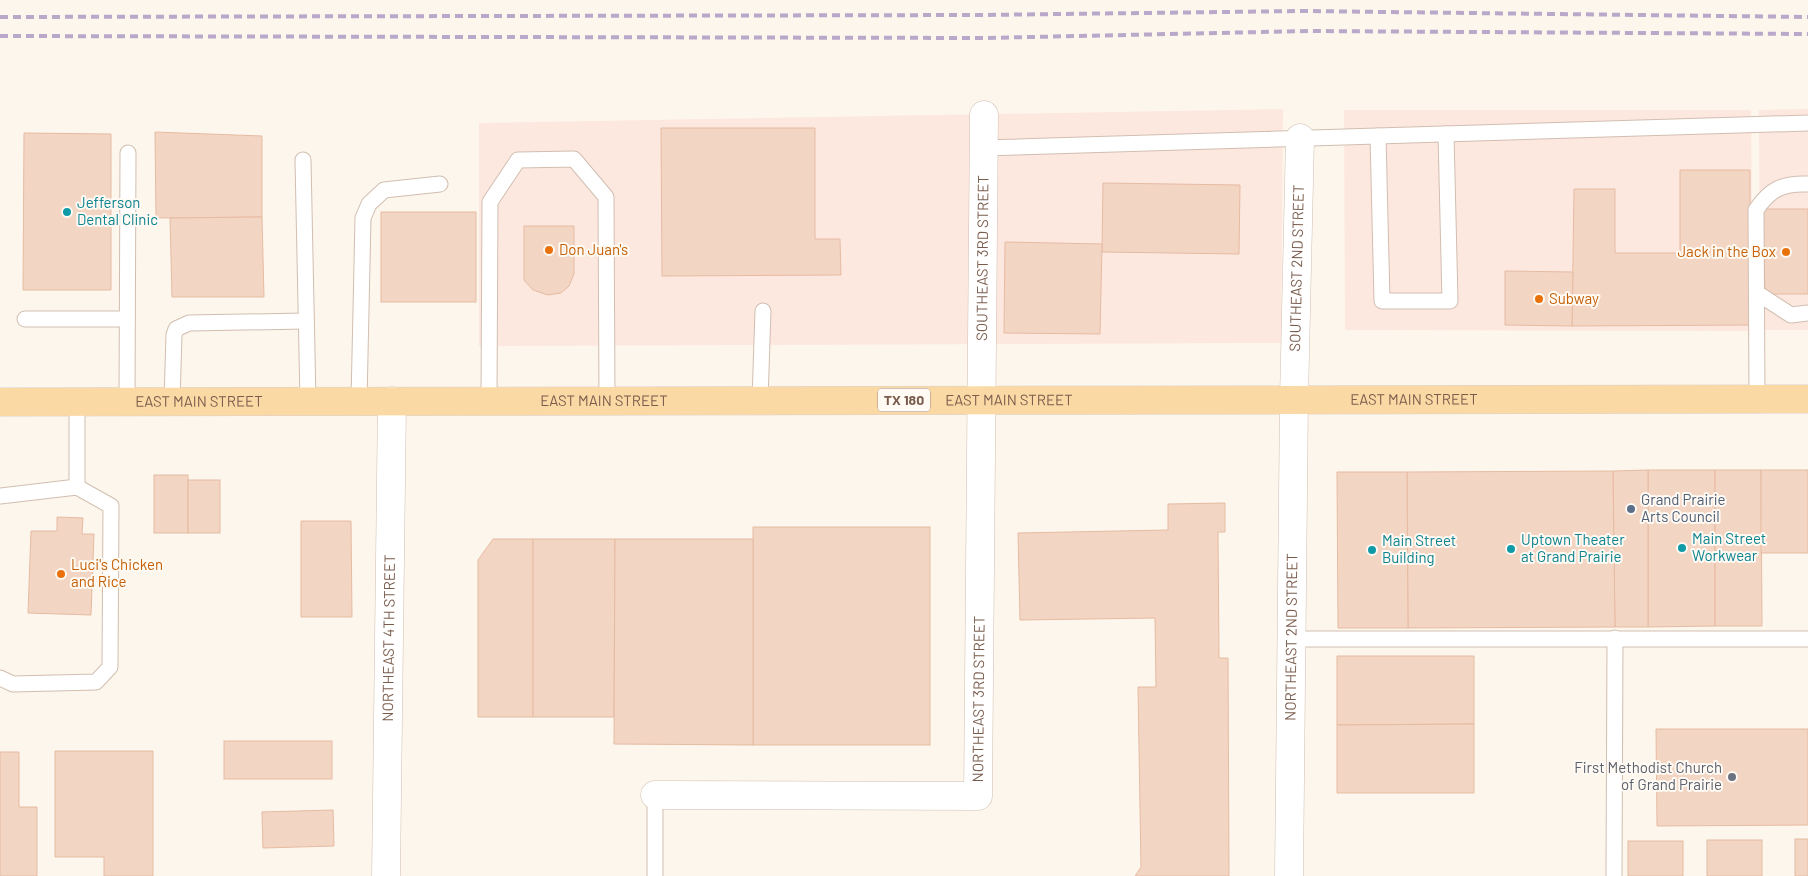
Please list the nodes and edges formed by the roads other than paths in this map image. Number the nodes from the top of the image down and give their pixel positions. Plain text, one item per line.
1 (984, 115) dead end
2 (1808, 123) edge
3 (1446, 134) junction
4 (1378, 136) junction
5 (1300, 138) junction
6 (983, 148) junction
7 (128, 153) dead end
8 (303, 160) dead end
9 (440, 184) dead end
10 (1808, 184) edge
11 (1757, 293) junction
12 (763, 311) dead end
13 (1808, 313) edge
14 (127, 318) junction
15 (25, 319) dead end
16 (306, 321) junction
17 (1294, 399) junction
18 (1757, 399) junction
19 (1808, 399) edge
20 (607, 400) junction
21 (760, 400) junction
22 (982, 400) junction
23 (127, 401) junction
24 (172, 401) junction
25 (308, 401) junction
26 (359, 401) junction
27 (392, 401) junction
28 (488, 401) junction
29 (0, 402) edge
30 (77, 402) junction
31 (77, 487) junction
32 (0, 496) edge
33 (1615, 638) junction
34 (1292, 639) junction
35 (1808, 639) edge
36 (0, 678) edge
37 (655, 795) joint
38 (386, 876) edge
39 (655, 876) edge
40 (1289, 876) edge
41 (1614, 876) edge

1 - 6 street, SOUTHEAST 3RD STREET
2 - 3 lane
3 - 4 lane
3 - 4 lane
4 - 5 lane
5 - 6 lane
5 - 17 street, SOUTHEAST 2ND STREET
6 - 22 street, SOUTHEAST 3RD STREET
7 - 14 lane
8 - 16 lane
9 - 26 lane
10 - 11 lane
11 - 13 lane
11 - 18 lane
12 - 21 lane
14 - 15 lane
14 - 23 lane
16 - 24 lane
16 - 25 lane
17 - 18 main road, EAST MAIN STREET / TX 180
17 - 22 main road, EAST MAIN STREET / TX 180
17 - 34 street, NORTHEAST 2ND STREET
18 - 19 main road, EAST MAIN STREET / TX 180
20 - 21 main road, EAST MAIN STREET / TX 180
20 - 28 main road, EAST MAIN STREET / TX 180
20 - 28 lane
21 - 22 main road, EAST MAIN STREET / TX 180
22 - 37 street, NORTHEAST 3RD STREET
23 - 24 main road, EAST MAIN STREET / TX 180
23 - 30 main road, EAST MAIN STREET / TX 180
24 - 25 main road, EAST MAIN STREET / TX 180
25 - 26 main road, EAST MAIN STREET / TX 180
26 - 27 main road, EAST MAIN STREET / TX 180
27 - 28 main road, EAST MAIN STREET / TX 180
27 - 38 street, NORTHEAST 4TH STREET
29 - 30 main road, EAST MAIN STREET / TX 180
30 - 31 lane
31 - 32 lane
31 - 36 lane
33 - 34 lane
33 - 35 lane
33 - 41 lane
34 - 40 street, NORTHEAST 2ND STREET
37 - 39 lane

